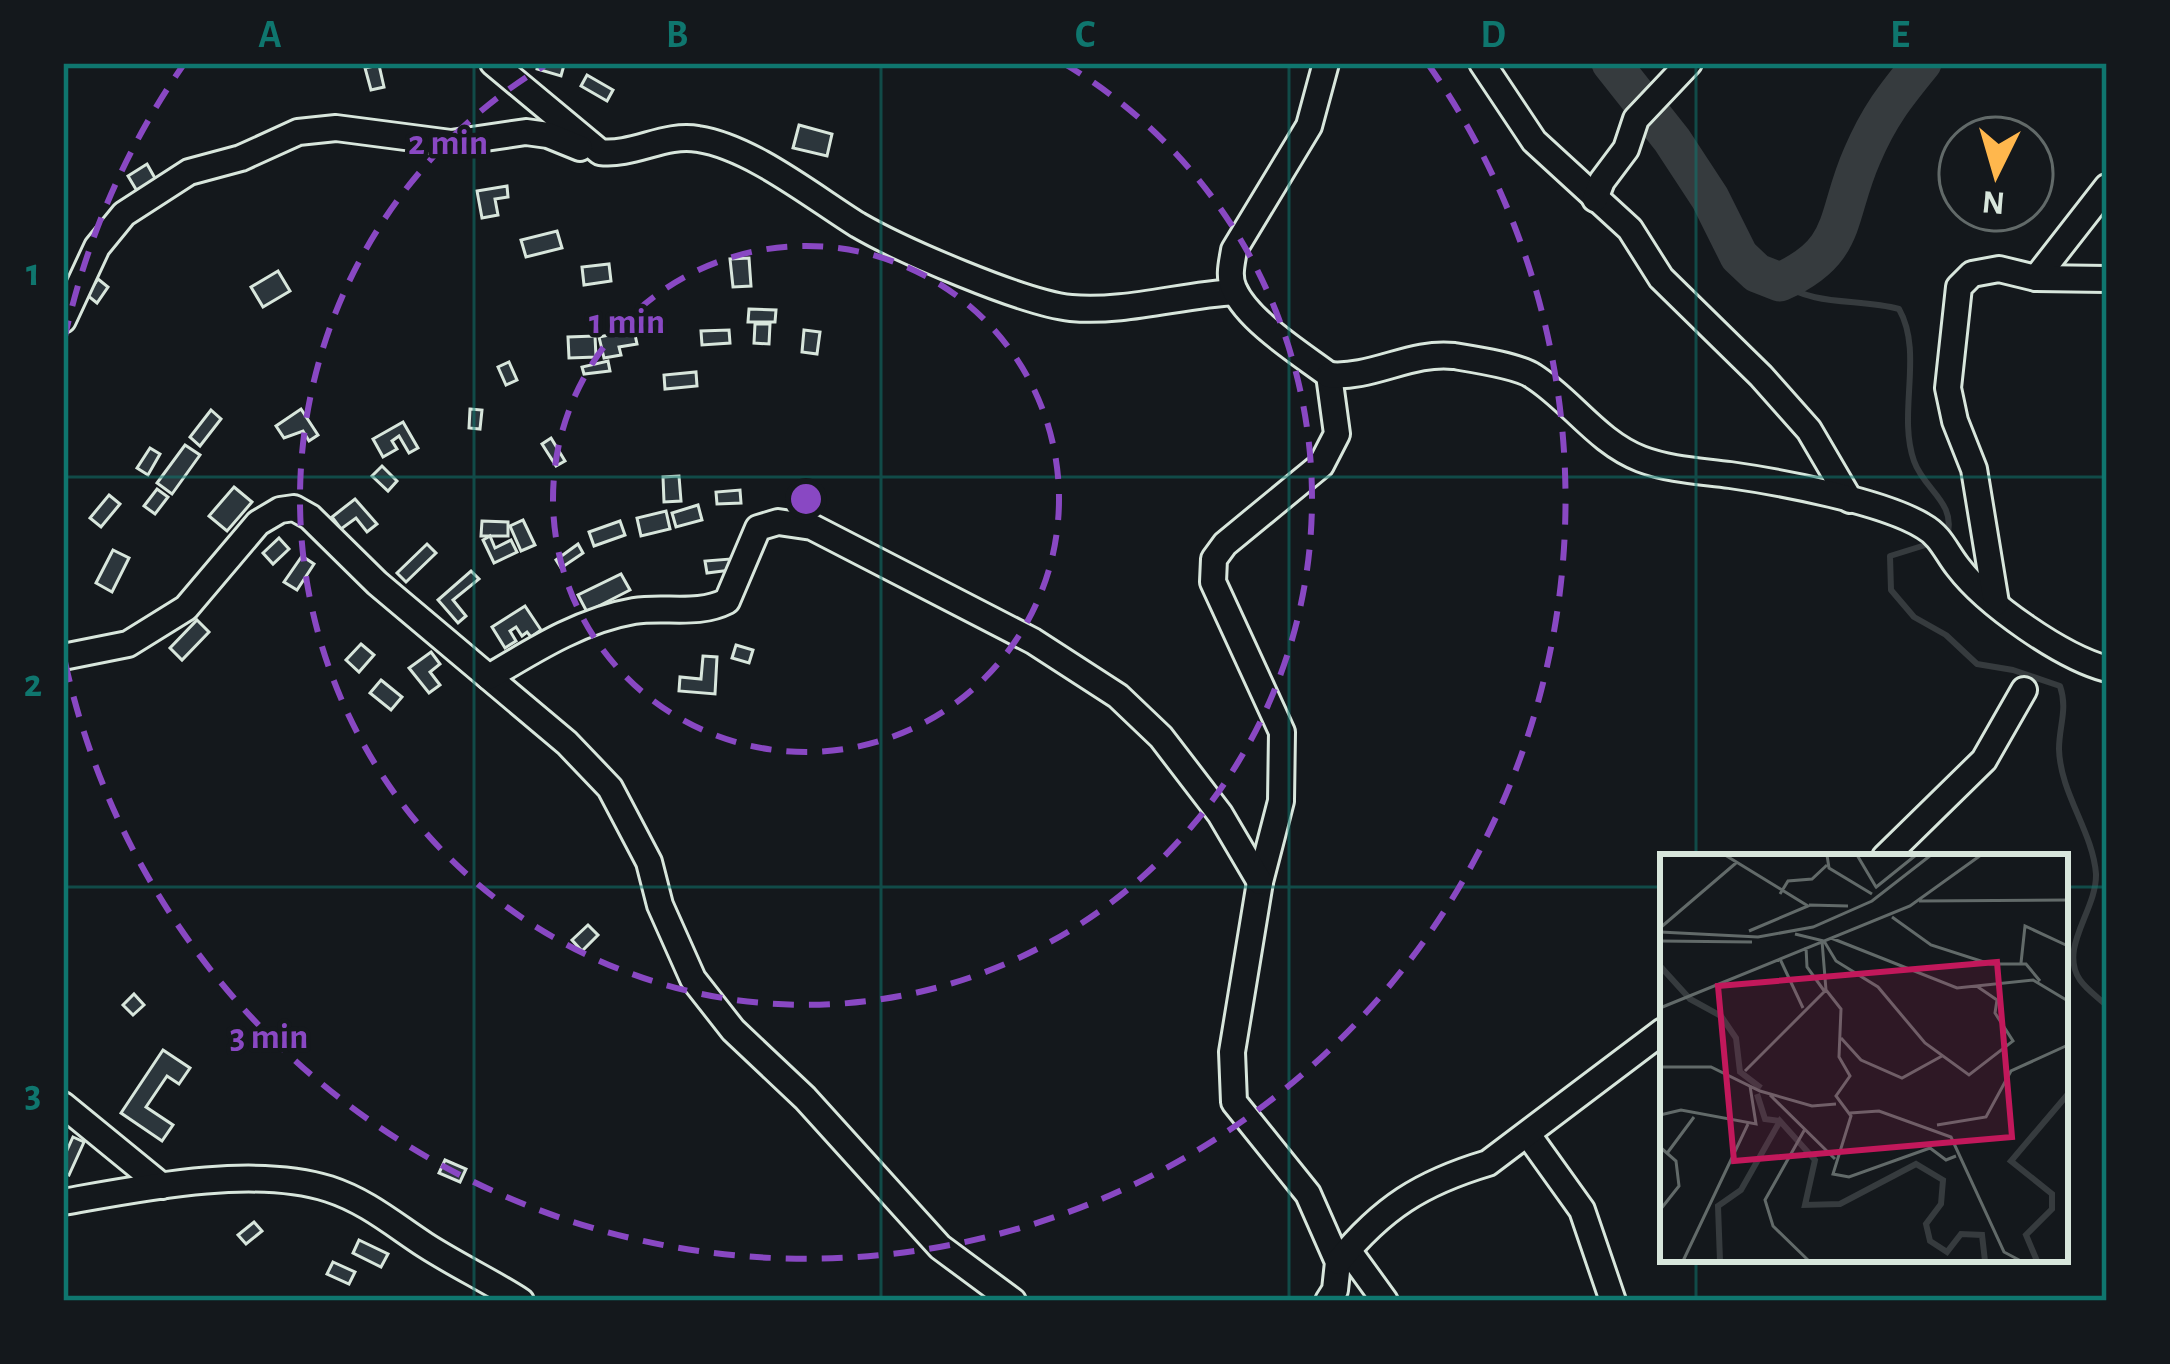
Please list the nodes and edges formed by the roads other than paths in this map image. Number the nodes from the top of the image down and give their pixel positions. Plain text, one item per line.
1 (493, 63) edge
2 (1326, 63) edge
3 (1482, 63) edge
4 (1689, 63) edge
5 (600, 152) junction
6 (2107, 187) edge
7 (1595, 199) junction
8 (2036, 278) junction
9 (2107, 279) edge
10 (1234, 292) junction
11 (63, 320) edge
12 (1329, 375) junction
13 (1850, 500) junction
14 (1996, 603) junction
15 (63, 657) edge
16 (2107, 669) edge
17 (489, 677) junction
18 (2024, 690) dead end
19 (1888, 854) edge
20 (1260, 882) junction
21 (1660, 1033) edge
22 (63, 1105) edge
23 (1529, 1136) junction
24 (162, 1186) junction
25 (63, 1202) edge
26 (1343, 1256) junction
27 (521, 1301) edge
28 (1013, 1301) edge
29 (1328, 1301) edge
30 (1385, 1301) edge
31 (1613, 1301) edge

1 - 5 street
2 - 10 street
3 - 7 street
4 - 7 street
5 - 10 street
5 - 11 street
6 - 8 street
7 - 13 street
8 - 9 street
8 - 14 street
10 - 12 street
12 - 13 street
12 - 20 street
13 - 14 street
14 - 16 street
15 - 17 street
17 - 20 street
17 - 28 street
18 - 19 street
20 - 26 street
21 - 23 street
22 - 24 street
23 - 26 street
23 - 31 street
24 - 25 street
24 - 27 street
26 - 29 street
26 - 30 street

